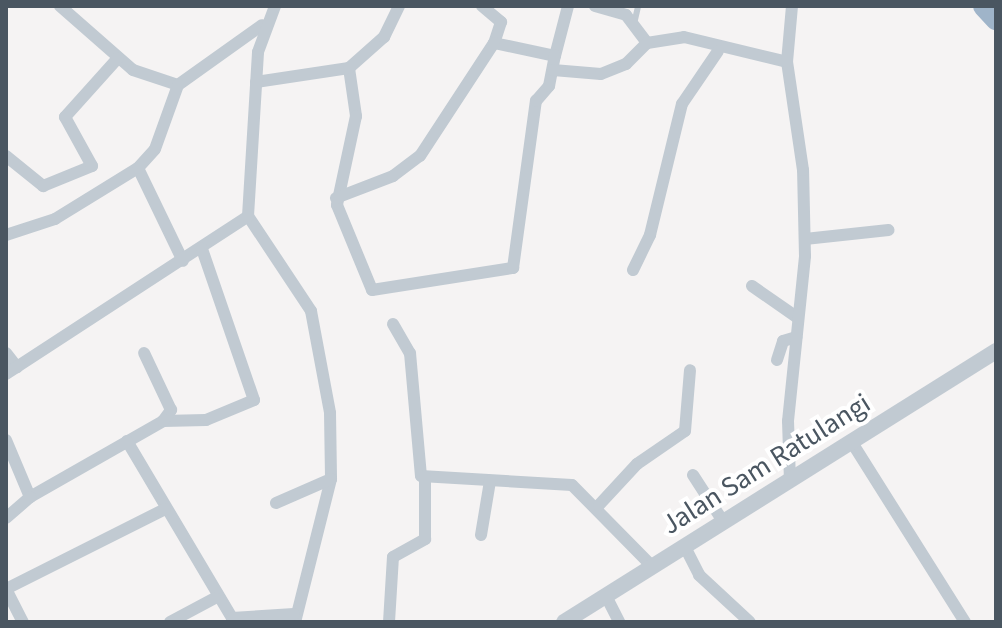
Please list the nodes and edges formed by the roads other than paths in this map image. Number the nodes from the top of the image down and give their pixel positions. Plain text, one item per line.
1 (60, 6) edge
2 (275, 6) edge
3 (399, 6) edge
4 (482, 6) edge
5 (560, 6) edge
6 (568, 6) edge
7 (595, 6) edge
8 (638, 6) edge
9 (792, 6) edge
10 (984, 6) edge
11 (996, 19) edge
12 (262, 25) junction
13 (554, 25) dead end
14 (633, 27) junction
15 (494, 43) junction
16 (647, 43) junction
17 (718, 51) junction
18 (118, 58) junction
19 (787, 62) junction
20 (554, 63) junction
21 (349, 68) junction
22 (256, 82) junction
23 (178, 85) junction
24 (6, 156) edge
25 (138, 168) junction
26 (336, 198) junction
27 (248, 216) junction
28 (889, 230) dead end
29 (6, 235) edge
30 (805, 239) junction
31 (202, 249) junction
32 (183, 261) junction
33 (633, 270) dead end
34 (752, 286) dead end
35 (798, 318) junction
36 (393, 324) dead end
37 (796, 337) junction
38 (6, 353) edge
39 (144, 353) dead end
40 (995, 353) edge
41 (777, 360) dead end
42 (690, 370) dead end
43 (12, 371) edge
44 (163, 421) junction
45 (6, 440) edge
46 (127, 441) junction
47 (851, 441) junction
48 (693, 475) dead end
49 (425, 477) junction
50 (331, 479) junction
51 (482, 481) junction
52 (790, 481) junction
53 (30, 497) junction
54 (276, 503) dead end
55 (599, 505) junction
56 (165, 509) junction
57 (6, 518) edge
58 (724, 523) junction
59 (481, 535) dead end
60 (684, 545) junction
61 (652, 566) junction
62 (6, 589) edge
63 (606, 596) junction
64 (215, 598) junction
65 (295, 618) edge
66 (23, 622) edge
67 (170, 622) edge
68 (389, 622) edge
69 (564, 622) edge
70 (619, 622) edge
71 (750, 622) edge
72 (965, 622) edge

1 - 18 street
2 - 12 street
3 - 21 street
4 - 15 street
5 - 13 street
6 - 20 street
7 - 14 street
8 - 14 lane
9 - 19 street
10 - 11 highway
12 - 22 street
12 - 23 street
14 - 16 street
15 - 20 street
15 - 26 street
16 - 17 street
16 - 20 street
17 - 19 street
17 - 33 street
18 - 23 street
18 - 24 street
19 - 30 street
20 - 26 street
21 - 22 street
21 - 26 street
22 - 27 street
23 - 25 street
25 - 29 street
25 - 32 street
27 - 31 street
27 - 50 street
28 - 30 street
30 - 35 street
31 - 32 street
31 - 44 street
32 - 43 street
34 - 35 street
35 - 37 street
36 - 49 street
37 - 41 street
37 - 52 street
38 - 43 street
39 - 44 street
40 - 47 street, Jalan Sam Ratulangi
42 - 55 street
44 - 46 street
45 - 53 street
46 - 53 street
46 - 56 street
47 - 52 street, Jalan Sam Ratulangi
47 - 72 street
48 - 58 street
49 - 51 street
49 - 68 street
50 - 54 street
50 - 65 street
51 - 55 street
51 - 59 street
52 - 58 street, Jalan Sam Ratulangi
53 - 57 street
55 - 61 street
56 - 62 street
56 - 64 street
58 - 60 street, Jalan Sam Ratulangi
60 - 61 street, Jalan Sam Ratulangi
60 - 71 street
61 - 63 street, Jalan Sam Ratulangi
62 - 66 street
63 - 69 street, Jalan Sam Ratulangi
63 - 70 street
64 - 65 street
64 - 67 street

